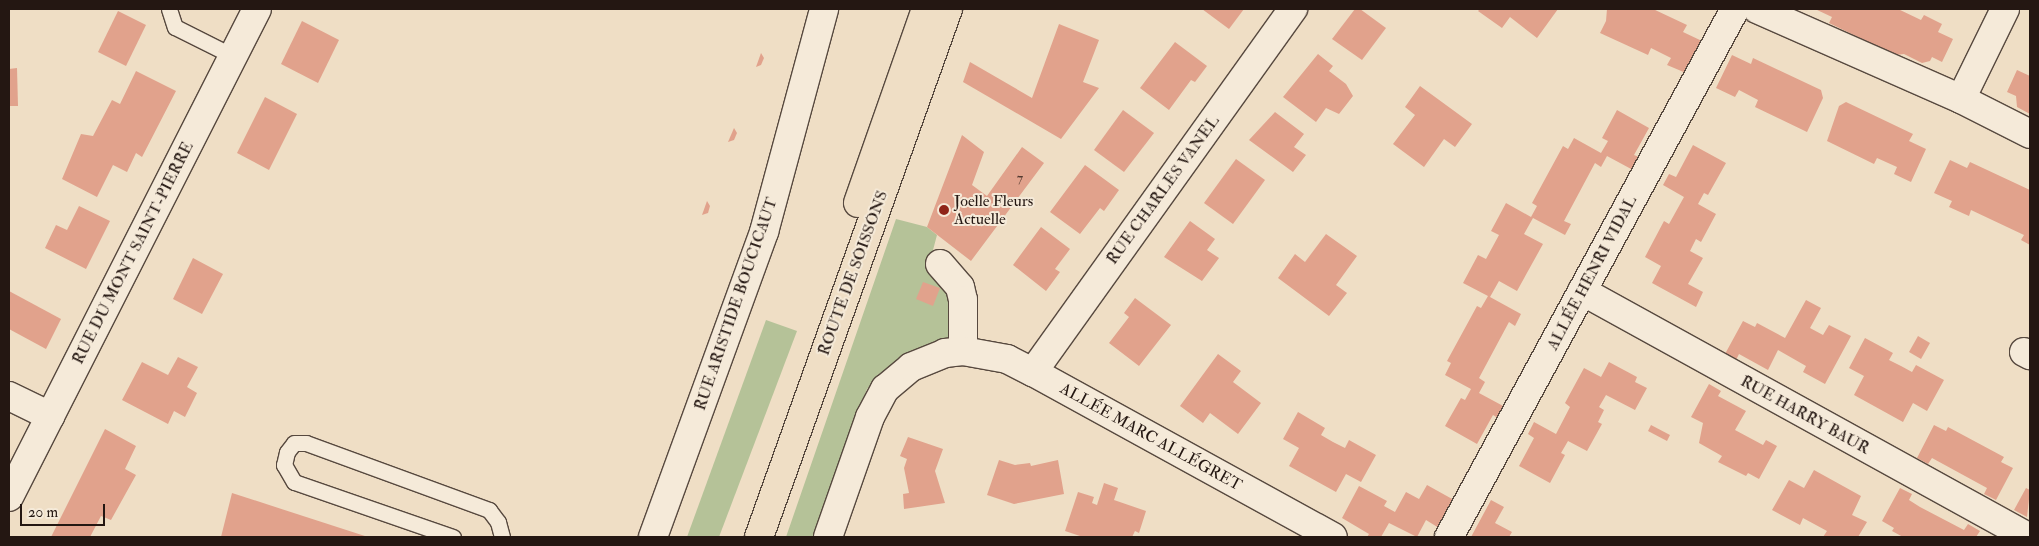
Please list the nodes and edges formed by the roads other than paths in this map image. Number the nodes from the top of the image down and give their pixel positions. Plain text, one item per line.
1 (169, 9) edge
2 (255, 9) edge
3 (824, 9) edge
4 (926, 9) edge
5 (948, 9) edge
6 (1293, 9) edge
7 (1735, 9) edge
8 (1758, 9) edge
9 (2005, 9) edge
10 (233, 56) junction
11 (1961, 99) junction
12 (901, 111) junction
13 (2030, 134) edge
14 (940, 264) dead end
15 (1582, 291) junction
16 (963, 352) junction
17 (1033, 372) junction
18 (9, 396) edge
19 (50, 416) junction
20 (9, 497) edge
21 (453, 537) edge
22 (502, 537) edge
23 (652, 537) edge
24 (741, 537) edge
25 (759, 537) edge
26 (828, 537) edge
27 (1333, 537) edge
28 (1449, 537) edge
29 (2028, 537) edge

1 - 10 lane
2 - 10 street, RUE DU MONT SAINT-PIERRE
3 - 23 street, RUE ARISTIDE BOUCICAUT
4 - 12 main road, ROUTE DE SOISSONS
5 - 12 main road, ROUTE DE SOISSONS
6 - 17 street, RUE CHARLES VANEL
7 - 15 street, ALLÉE HENRI VIDAL
8 - 11 street
9 - 11 street
10 - 19 street, RUE DU MONT SAINT-PIERRE
11 - 13 street
12 - 24 main road, ROUTE DE SOISSONS
12 - 25 main road, ROUTE DE SOISSONS
14 - 16 street
15 - 28 street, ALLÉE HENRI VIDAL
15 - 29 street, RUE HARRY BAUR
16 - 17 street, ALLÉE MARC ALLÉGRET
16 - 26 street, ALLÉE MARC ALLÉGRET
17 - 27 street, ALLÉE MARC ALLÉGRET
18 - 19 street
19 - 20 street, RUE DU MONT SAINT-PIERRE
21 - 22 lane

